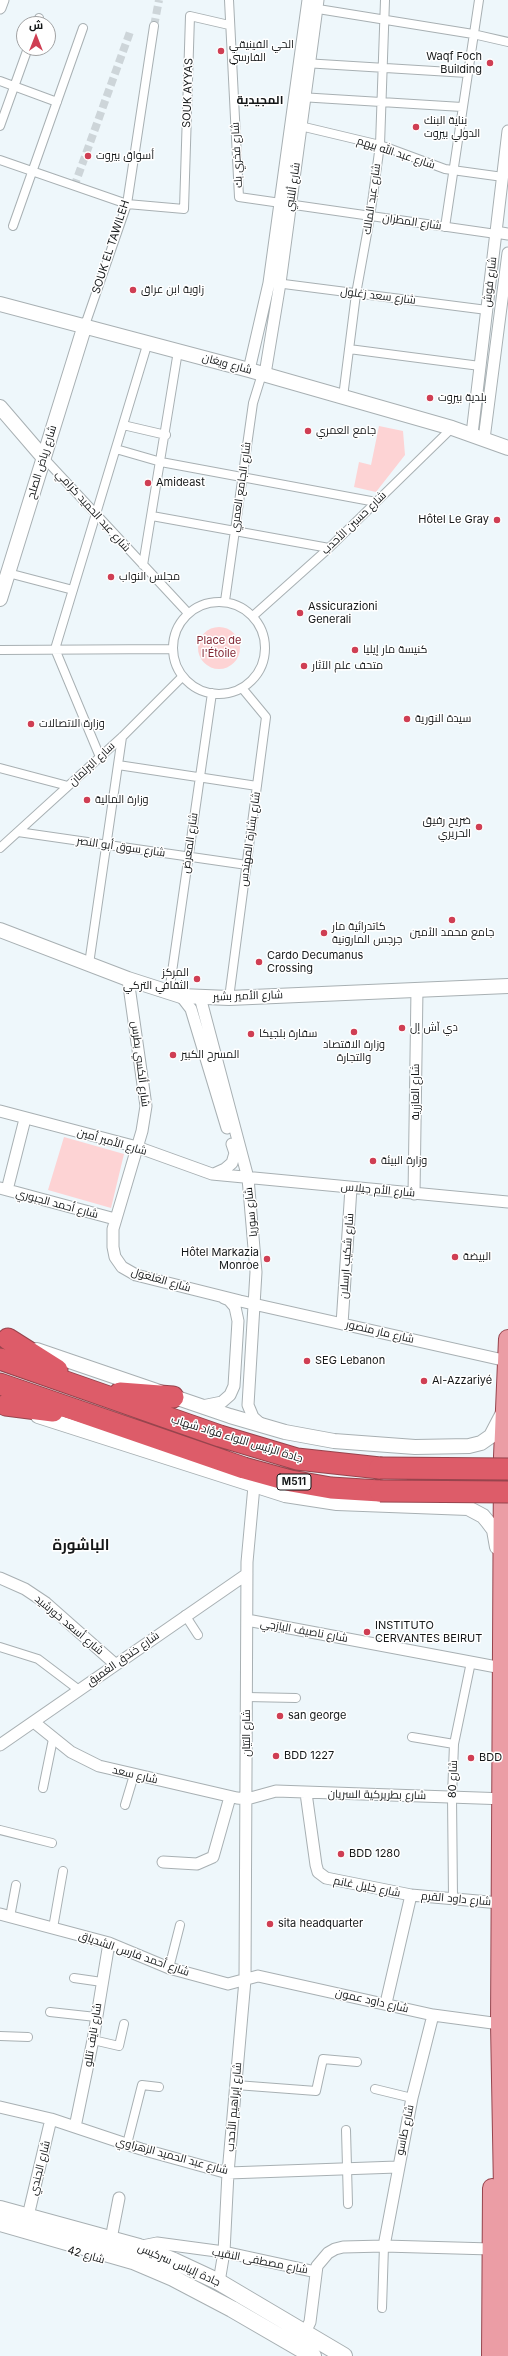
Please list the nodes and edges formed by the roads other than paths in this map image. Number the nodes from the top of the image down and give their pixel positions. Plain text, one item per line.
1 (3, 0) edge
2 (229, 0) edge
3 (385, 0) edge
4 (479, 0) edge
5 (312, 4) edge
6 (0, 8) edge
7 (384, 20) junction
8 (229, 25) junction
9 (154, 26) tunnel mouth
10 (83, 28) dead end
11 (473, 34) junction
12 (508, 42) edge
13 (25, 56) edge
14 (304, 63) junction
15 (381, 68) junction
16 (467, 73) junction
17 (0, 81) edge
18 (14, 86) junction
19 (300, 97) junction
20 (57, 102) junction
21 (380, 102) junction
22 (462, 107) junction
23 (296, 125) junction
24 (0, 126) edge
25 (508, 131) edge
26 (380, 145) junction
27 (507, 153) edge
28 (0, 160) edge
29 (453, 170) junction
30 (32, 172) junction
31 (502, 177) junction
32 (127, 204) junction
33 (285, 204) junction
34 (370, 216) junction
35 (13, 226) dead end
36 (445, 227) junction
37 (496, 233) junction
38 (508, 234) edge
39 (508, 253) edge
40 (274, 283) junction
41 (356, 294) junction
42 (0, 304) edge
43 (487, 310) junction
44 (504, 313) edge
45 (85, 325) junction
46 (148, 342) junction
47 (349, 349) junction
48 (178, 351) junction
49 (480, 366) junction
50 (258, 372) junction
51 (343, 397) junction
52 (0, 407) edge
53 (124, 425) junction
54 (452, 428) junction
55 (166, 436) junction
56 (478, 436) junction
57 (508, 448) edge
58 (116, 449) junction
59 (43, 456) junction
60 (161, 462) junction
61 (243, 478) junction
62 (376, 502) junction
63 (96, 514) junction
64 (152, 516) junction
65 (235, 531) junction
66 (329, 548) junction
67 (143, 565) junction
68 (8, 573) junction
69 (73, 590) junction
70 (0, 599) edge
71 (225, 601) junction
72 (188, 613) junction
73 (253, 616) junction
74 (55, 649) junction
75 (172, 649) junction
76 (0, 650) edge
77 (182, 677) junction
78 (242, 688) junction
79 (212, 693) junction
80 (122, 737) junction
81 (100, 756) junction
82 (118, 765) junction
83 (0, 768) edge
84 (200, 777) junction
85 (68, 786) junction
86 (257, 786) junction
87 (18, 832) junction
88 (106, 845) junction
89 (0, 848) edge
90 (188, 857) junction
91 (247, 865) junction
92 (0, 930) edge
93 (89, 964) junction
94 (128, 979) junction
95 (508, 986) edge
96 (417, 989) junction
97 (175, 994) junction
98 (200, 997) junction
99 (229, 998) junction
100 (0, 1111) edge
101 (25, 1119) junction
102 (137, 1147) junction
103 (212, 1174) junction
104 (248, 1178) junction
105 (352, 1188) junction
106 (3, 1189) edge
107 (414, 1194) junction
108 (508, 1202) edge
109 (115, 1219) junction
110 (208, 1293) junction
111 (253, 1304) junction
112 (342, 1324) junction
113 (4, 1338) edge
114 (508, 1339) edge
115 (5, 1360) edge
116 (507, 1361) junction
117 (89, 1390) junction
118 (4, 1395) edge
119 (173, 1398) junction
120 (197, 1406) junction
121 (504, 1409) junction
122 (96, 1417) junction
123 (264, 1427) junction
124 (415, 1447) junction
125 (169, 1457) junction
126 (508, 1470) edge
127 (254, 1486) junction
128 (508, 1492) edge
129 (413, 1506) junction
130 (247, 1574) junction
131 (0, 1578) edge
132 (502, 1592) junction
133 (185, 1616) junction
134 (247, 1620) junction
135 (198, 1635) dead end
136 (0, 1646) edge
137 (471, 1662) junction
138 (115, 1664) junction
139 (502, 1668) junction
140 (79, 1690) junction
141 (247, 1697) junction
142 (296, 1698) dead end
143 (35, 1723) junction
144 (412, 1737) dead end
145 (53, 1739) junction
146 (454, 1744) junction
147 (0, 1745) edge
148 (134, 1775) junction
149 (43, 1788) dead end
150 (306, 1793) junction
151 (452, 1796) junction
152 (230, 1797) junction
153 (247, 1799) junction
154 (505, 1799) edge
155 (125, 1805) dead end
156 (0, 1830) edge
157 (52, 1843) dead end
158 (162, 1862) dead end
159 (63, 1871) dead end
160 (16, 1885) dead end
161 (411, 1895) junction
162 (453, 1898) junction
163 (500, 1903) junction
164 (5, 1915) edge
165 (180, 1925) dead end
166 (54, 1928) junction
167 (109, 1943) junction
168 (169, 1968) junction
169 (74, 1978) dead end
170 (245, 1980) junction
171 (102, 1982) junction
172 (386, 2003) junction
173 (50, 2012) dead end
174 (434, 2015) junction
175 (96, 2017) junction
176 (124, 2024) dead end
177 (500, 2024) junction
178 (0, 2036) edge
179 (28, 2038) dead end
180 (94, 2040) junction
181 (357, 2062) dead end
182 (236, 2085) junction
183 (159, 2087) dead end
184 (375, 2089) dead end
185 (412, 2098) junction
186 (0, 2107) edge
187 (51, 2119) junction
188 (76, 2127) junction
189 (346, 2130) dead end
190 (127, 2144) junction
191 (501, 2145) junction
192 (397, 2167) junction
193 (345, 2169) junction
194 (228, 2173) junction
195 (119, 2198) dead end
196 (348, 2204) dead end
197 (0, 2209) edge
198 (28, 2216) junction
199 (0, 2223) edge
200 (0, 2230) edge
201 (384, 2246) junction
202 (139, 2247) junction
203 (109, 2249) junction
204 (491, 2249) junction
205 (224, 2252) junction
206 (316, 2272) junction
207 (173, 2278) junction
208 (220, 2282) junction
209 (382, 2308) dead end
210 (304, 2334) junction
211 (309, 2355) edge
212 (344, 2356) edge
213 (491, 2356) edge
214 (506, 2356) edge

1 - 6 street
2 - 8 street, شارع فخري بك
3 - 7 street, شارع عبد المالك
4 - 11 street
5 - 7 street
5 - 14 street, شارع أللنبي
7 - 11 street
7 - 15 street, شارع عبد المالك
8 - 32 street, SOUK AYYAS
8 - 33 street, شارع فخري بك
9 - 32 street, SOUK EL TAWILEH
10 - 20 street
11 - 12 street
11 - 16 street
13 - 18 street
14 - 15 street
14 - 19 street, شارع أللنبي
15 - 16 street
15 - 21 street, شارع عبد المالك
16 - 22 street
17 - 18 street
18 - 20 street
18 - 24 street
19 - 21 street
19 - 23 street, شارع أللنبي
20 - 30 street
21 - 22 street
21 - 26 street, شارع عبد المالك
22 - 29 street
23 - 26 street, شارع عبد الله بيهم
23 - 33 street, شارع أللنبي
25 - 27 street, شارع فوش
26 - 29 street, شارع عبد الله بيهم
26 - 34 street, شارع عبد المالك
27 - 31 street, شارع فوش
28 - 30 street
29 - 31 street, شارع عبد الله بيهم
29 - 36 street
30 - 32 street
30 - 35 street
31 - 37 street, شارع فوش
32 - 45 street, SOUK EL TAWILEH
33 - 34 street, شارع المطران
33 - 40 street, شارع أللنبي
34 - 36 street, شارع المطران
34 - 41 street, شارع عبد المالك
36 - 37 street, شارع المطران
37 - 38 street
37 - 43 street, شارع فوش
39 - 44 street, شارع فوش
40 - 41 street, شارع سعد زغلول
40 - 50 street, شارع أللنبي
40 - 50 street, شارع أللنبي
41 - 43 street, شارع سعد زغلول
41 - 47 street, شارع عبد المالك
42 - 45 street, شارع ويغان
43 - 49 street, شارع فوش
44 - 56 street, شارع فوش
45 - 46 street, شارع ويغان
45 - 59 street, شارع رياض الصلح
46 - 48 street, شارع ويغان
46 - 53 street
47 - 49 street
47 - 51 street, شارع عبد المالك
48 - 50 street, شارع ويغان
48 - 55 street
49 - 56 street, شارع فوش
50 - 51 street, شارع ويغان
50 - 61 street, شارع الجامع العمري
51 - 54 street, شارع ويغان
52 - 59 street, شارع عبد الحميد كرامي
53 - 55 street
53 - 58 street
54 - 56 street, شارع ويغان
54 - 62 street, شارع حسين الأحدب
55 - 60 street
56 - 57 street, شارع ويغان
58 - 60 street
58 - 63 street
59 - 63 street, شارع عبد الحميد كرامي
59 - 68 street, شارع رياض الصلح
60 - 61 street
60 - 64 street
61 - 62 street
61 - 65 street, شارع الجامع العمري
62 - 66 street, شارع حسين الأحدب
63 - 67 street, شارع عبد الحميد كرامي
63 - 69 street
64 - 65 street
64 - 67 street
65 - 66 street
65 - 71 street, شارع الجامع العمري
66 - 73 street, شارع حسين الأحدب
67 - 72 street, شارع عبد الحميد كرامي
68 - 69 street
68 - 70 street, شارع رياض الصلح
69 - 74 street
71 - 72 street
71 - 73 street
72 - 75 street
73 - 78 street
74 - 75 street
74 - 76 street
74 - 81 street
75 - 77 street
77 - 79 street
77 - 80 street, سارع البرلمان
78 - 79 street
78 - 86 street, شارع بشارة المهندس
79 - 84 street, شارع المعرض
80 - 81 street, سارع البرلمان
80 - 82 street
81 - 85 street, سارع البرلمان
82 - 84 street
82 - 88 street
83 - 85 street
84 - 86 street
84 - 90 street, شارع المعرض
85 - 87 street, سارع البرلمان
86 - 91 street, شارع بشارة المهندس
87 - 88 street, شارع سوق أبو النصر
87 - 89 street, سارع البرلمان
88 - 90 street, شارع سوق أبو النصر
88 - 93 street
90 - 91 street, شارع سوق أبو النصر
90 - 97 street, شارع المعرض
91 - 99 street, شارع بشارة المهندس
92 - 93 street, شارع الأمير بشير
93 - 94 street, شارع الأمير بشير
94 - 97 street, شارع الأمير بشير
94 - 102 street, شارع ألكسي بطرس
95 - 96 street, شارع الأمير بشير
96 - 99 street, شارع الأمير بشير
96 - 107 street, شارع العازرية
97 - 98 street, شارع الأمير بشير
97 - 103 street
98 - 99 street, شارع الأمير بشير
98 - 104 street, شارع سوريا
100 - 101 street, شارع الأمير أمين
101 - 102 street, شارع الأمير أمين
101 - 106 street
102 - 103 street, شارع الأمير أمين
102 - 109 street, شارع الغلغول
103 - 104 street, شارع الأمير أمين
104 - 105 street, شارع الأم جيلاس
104 - 111 street, شارع سوريا
105 - 107 street, شارع الأم جيلاس
105 - 112 street, شارع شكيب ارسلان
106 - 109 street, شارع أحمد الجبوري
107 - 108 street, شارع الأم جيلاس
109 - 110 street, شارع الغلغول
110 - 111 street, شارع الغلغول
110 - 120 street
111 - 112 street, شارع مار منصور
111 - 123 street, شارع سوريا
112 - 116 street, شارع مار منصور
113 - 117 highway
113 - 119 street
114 - 116 main road
115 - 117 highway, جادة الرئيس اللواء فؤاد شهاب / M511
116 - 121 main road
117 - 119 highway
117 - 126 highway, جادة الرئيس اللواء فؤاد شهاب / M511, bridge
118 - 122 highway, جادة الرئيس اللواء فؤاد شهاب / M511
118 - 125 street
119 - 120 street
120 - 123 street
121 - 124 street
121 - 132 main road
122 - 125 highway
122 - 128 highway, جادة الرئيس اللواء فؤاد شهاب / M511, bridge
123 - 124 street
124 - 129 street
125 - 127 street
127 - 129 street
127 - 130 street, شارع التيّان
129 - 132 street
130 - 133 street, شارع خندق الغميق
130 - 134 street, شارع التيّان
131 - 138 street, شارع أسعد خورشيد
132 - 139 main road
133 - 135 street
133 - 138 street, شارع خندق الغميق
134 - 137 street, شارع ناصيف اليازجي
134 - 141 street, شارع التيّان
136 - 140 street
137 - 139 street, شارع ناصيف اليازجي
137 - 146 street, شارع 80
138 - 140 street, شارع خندق الغميق
139 - 154 main road
140 - 143 street, شارع خندق الغميق
141 - 142 street
141 - 153 street, شارع التيّان
143 - 145 street, شارع سعد
143 - 147 street, شارع خندق الغميق
144 - 146 street
145 - 148 street, شارع سعد
145 - 149 street
146 - 151 street, شارع 80
148 - 152 street, شارع سعد
148 - 155 street
150 - 151 street, شارع بطريركية السريان
150 - 153 street, شارع بطريركية السريان
150 - 161 street, شارع خليل غانم
151 - 154 street, شارع بطريركية السريان
151 - 162 street, شارع 80
152 - 153 street, شارع سعد
152 - 158 street
153 - 170 street, شارع التيّان
154 - 163 main road
156 - 157 street
159 - 166 street
160 - 164 street
161 - 162 street, شارع داود القرم
161 - 172 street, شارع خليل غانم
162 - 163 street, شارع داود القرم
163 - 177 main road
164 - 166 street, شارع أحمد فارس الشدياق
165 - 168 street
166 - 167 street, شارع أحمد فارس الشدياق
167 - 168 street, شارع أحمد فارس الشدياق
167 - 171 street, شارع نايف تللو
168 - 170 street, شارع أحمد فارس الشدياق
169 - 171 street
170 - 172 street, شارع داود عمون
170 - 182 street, شارع إبراهيم الأحدب
171 - 175 street, شارع نايف تللو
172 - 174 street, شارع داود عمون
173 - 175 street
174 - 177 street, شارع داود عمون
174 - 185 street, شارع طاسو
175 - 180 street, شارع نايف تللو
176 - 180 street
177 - 191 main road
178 - 179 street
180 - 188 street, شارع نايف تللو
181 - 182 street
182 - 194 street, شارع إبراهيم الأحدب
183 - 190 street
184 - 185 street
185 - 192 street, شارع طاسو
186 - 187 street, شارع عبد الحميد الزهراوي
187 - 188 street, شارع عبد الحميد الزهراوي
187 - 198 street, شارع الجندي
188 - 190 street, شارع عبد الحميد الزهراوي
189 - 193 street
190 - 194 street, شارع عبد الحميد الزهراوي
191 - 204 main road
191 - 214 main road
192 - 193 street, شارع عبد الحميد الزهراوي
192 - 201 street, شارع طاسو
193 - 194 street, شارع عبد الحميد الزهراوي
193 - 196 street
194 - 205 street, شارع إبراهيم الأحدب
195 - 203 street
197 - 198 main road, جادة إلياس سركيس
198 - 203 main road, جادة إلياس سركيس
199 - 203 main road, جادة إلياس سركيس
200 - 207 main road, شارع 42
201 - 204 street, شارع مصطفى النقيب
201 - 206 street, شارع مصطفى النقيب
201 - 209 street
202 - 203 main road, جادة إلياس سركيس
202 - 205 street, شارع مصطفى النقيب
202 - 208 main road, جادة إلياس سركيس
203 - 207 main road, جادة إلياس سركيس
204 - 213 main road
205 - 206 street, شارع مصطفى النقيب
205 - 208 street, شارع إبراهيم الأحدب
206 - 210 street
207 - 211 main road, جادة إلياس سركيس
208 - 210 main road, جادة إلياس سركيس
210 - 212 main road, جادة إلياس سركيس

